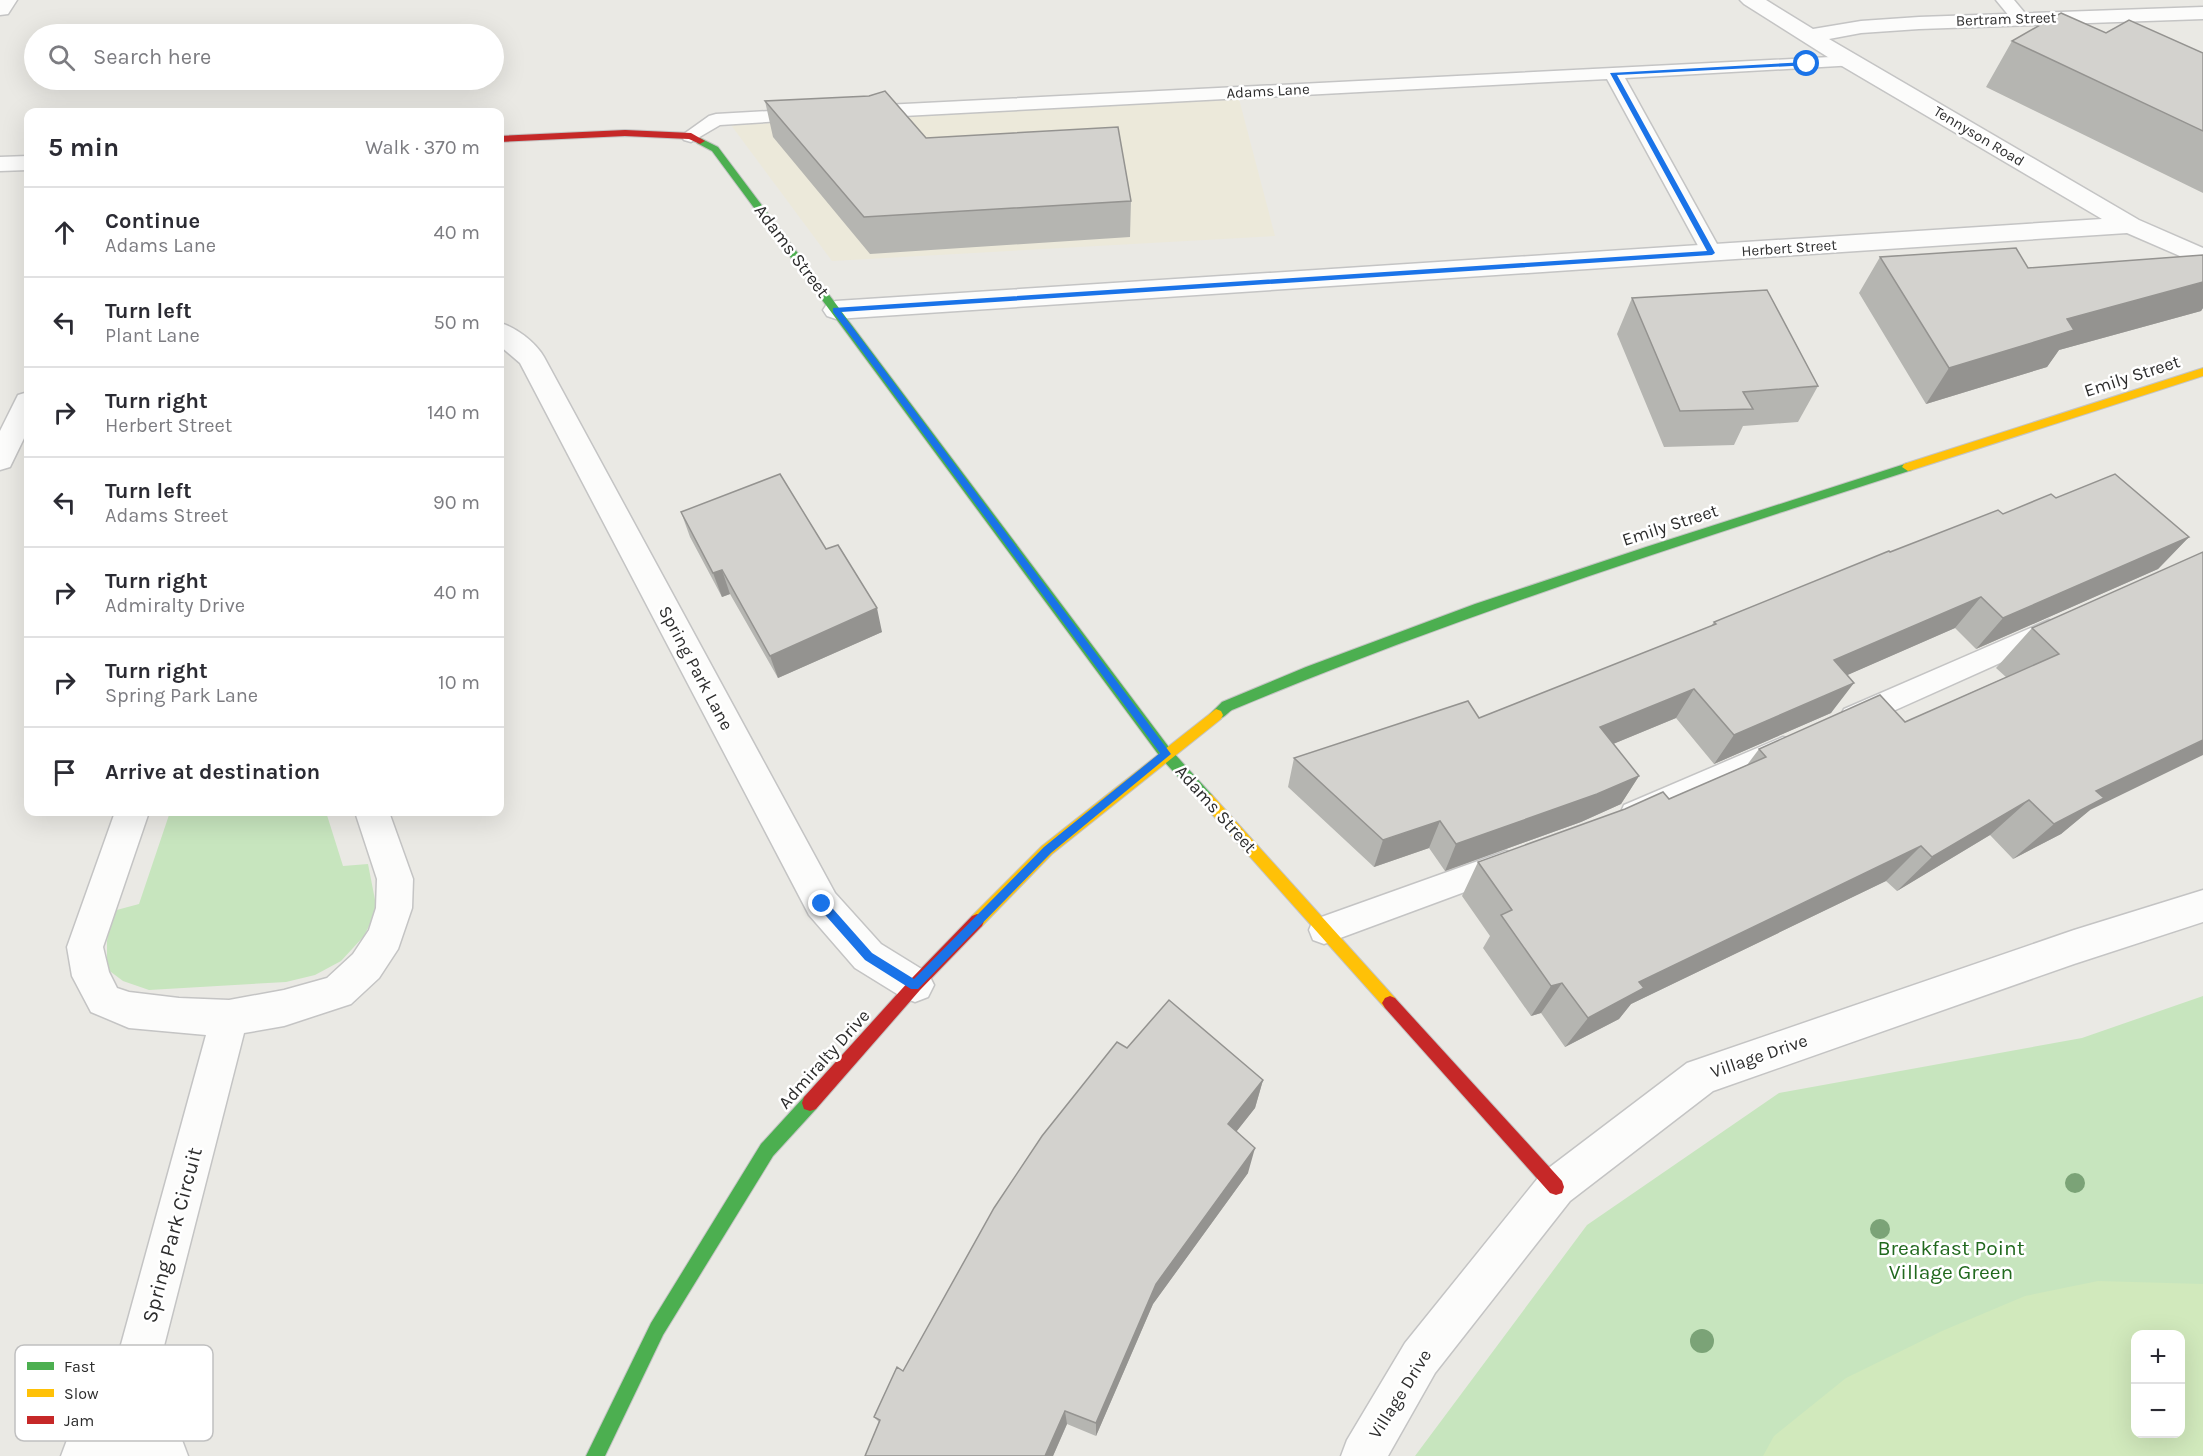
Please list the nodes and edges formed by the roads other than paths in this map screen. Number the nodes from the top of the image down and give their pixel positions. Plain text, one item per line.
1 (6, 0) edge
2 (2005, 0) edge
3 (1753, 2) edge
4 (0, 9) edge
5 (2203, 13) edge
6 (2020, 18) junction
7 (1809, 36) junction
8 (1850, 61) junction
9 (1613, 73) junction
10 (847, 113) edge
11 (823, 114) edge
12 (691, 136) junction
13 (504, 139) edge
14 (24, 163) edge
15 (0, 164) edge
16 (2130, 225) junction
17 (1712, 253) junction
18 (2203, 258) edge
19 (836, 310) junction
20 (504, 335) edge
21 (2203, 372) edge
22 (24, 410) edge
23 (0, 460) edge
24 (2071, 621) edge
25 (1166, 754) junction
26 (131, 816) edge
27 (373, 816) edge
28 (1613, 823) edge
29 (1525, 857) edge
30 (2203, 906) edge
31 (1324, 930) junction
32 (915, 985) junction
33 (229, 1018) junction
34 (1556, 1187) junction
35 (132, 1345) edge
36 (99, 1454) edge
37 (166, 1456) edge
38 (595, 1456) edge
39 (1363, 1456) edge

1 - 4 street
2 - 6 lane
3 - 7 street, Tennyson Road
5 - 6 street, Bertram Street
6 - 7 street, Bertram Street
7 - 8 street, Tennyson Road
8 - 9 lane, Adams Lane
8 - 16 street, Tennyson Road
9 - 10 lane, Adams Lane
9 - 17 lane
11 - 12 lane
12 - 13 street, Adams Street
12 - 19 street, Adams Street
14 - 15 street
16 - 17 street, Herbert Street
16 - 18 street, Tennyson Road
17 - 19 street, Herbert Street
19 - 25 street, Adams Street
20 - 32 street, Spring Park Lane
21 - 25 street, Emily Street
22 - 23 street
24 - 28 lane
25 - 31 street, Adams Street
25 - 32 street, Admiralty Drive
26 - 33 street
27 - 33 street
29 - 31 lane
30 - 34 street, Village Drive
31 - 34 street, Adams Street
32 - 38 street, Admiralty Drive
33 - 35 street, Spring Park Circuit
34 - 39 street, Village Drive
36 - 37 street

